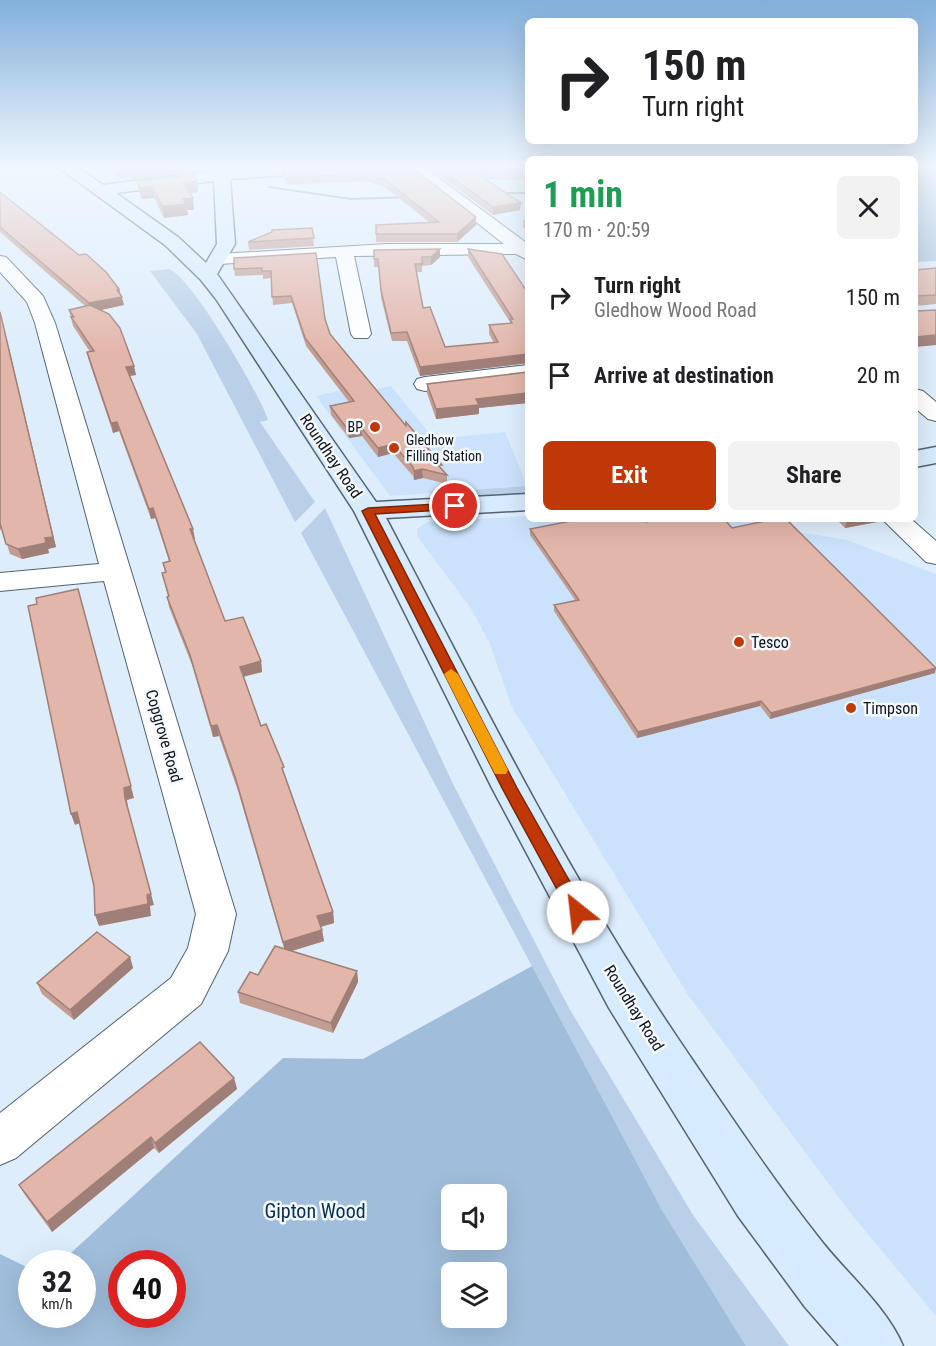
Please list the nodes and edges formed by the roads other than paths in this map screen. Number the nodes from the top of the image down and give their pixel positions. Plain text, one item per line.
1 (164, 230) edge
2 (214, 230) edge
3 (498, 230) edge
4 (525, 250) edge
5 (344, 251) junction
6 (525, 251) edge
7 (210, 258) junction
8 (0, 261) edge
9 (361, 334) dead end
10 (525, 372) edge
11 (425, 384) edge
12 (918, 399) edge
13 (936, 414) edge
14 (936, 455) edge
15 (918, 458) edge
16 (525, 502) edge
17 (368, 511) junction
18 (898, 522) edge
19 (936, 556) edge
20 (115, 571) junction
21 (0, 582) edge
22 (0, 1142) edge
23 (875, 1346) edge

1 - 7 street, Roundhay Road
2 - 7 street
3 - 4 street
5 - 6 street
5 - 7 street
5 - 9 street
7 - 17 street, Roundhay Road
8 - 20 street, Copgrove Road
10 - 11 street
12 - 13 street
14 - 15 street
16 - 17 street
17 - 23 street, Roundhay Road
18 - 19 street
20 - 21 street
20 - 22 street, Copgrove Road

